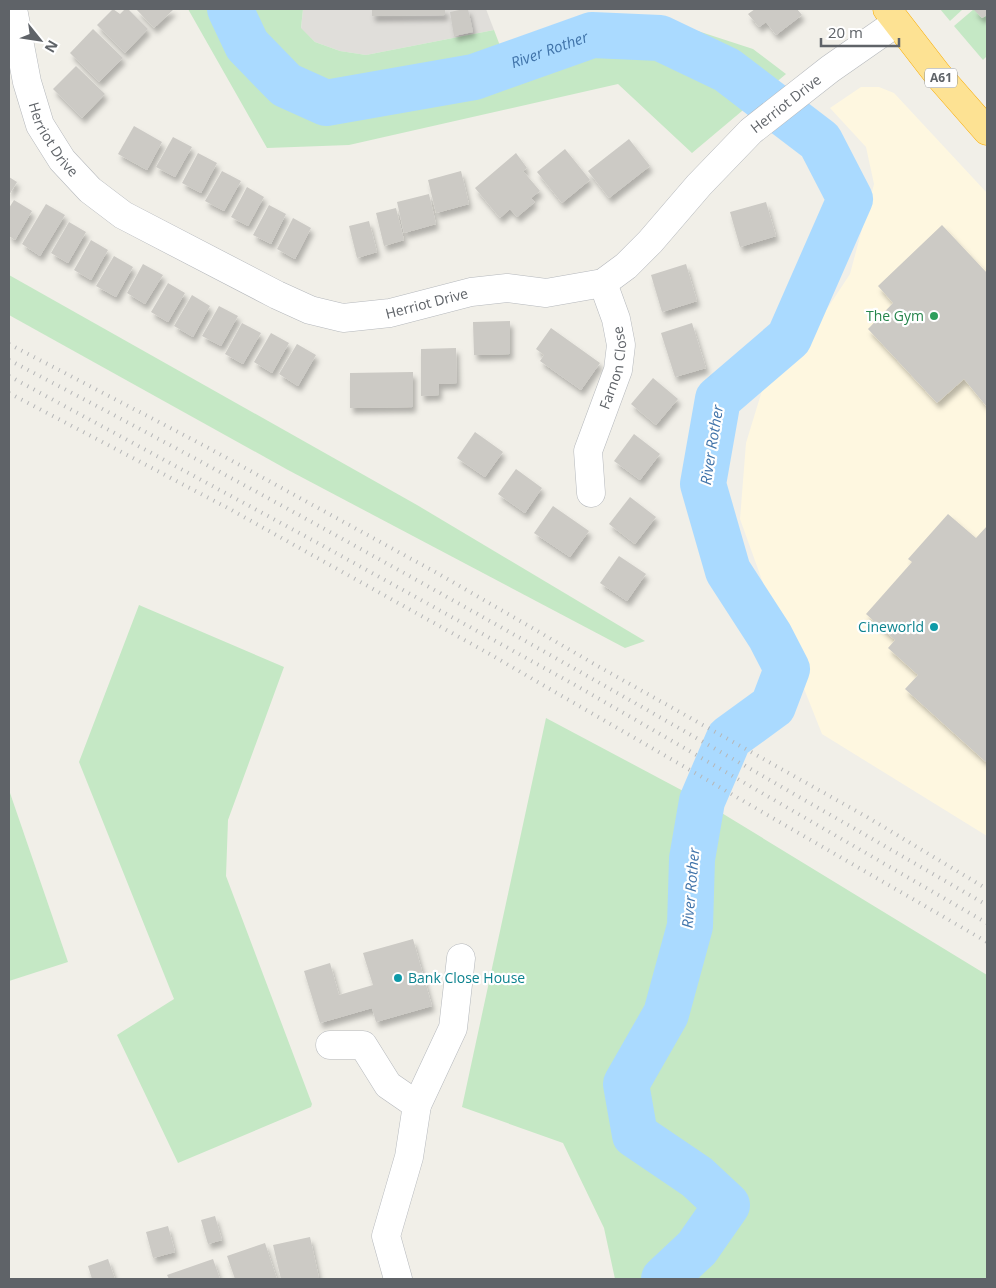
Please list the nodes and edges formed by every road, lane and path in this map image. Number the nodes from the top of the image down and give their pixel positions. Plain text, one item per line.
1 (13, 9) edge
2 (892, 16) edge
3 (18, 83) edge
4 (987, 131) edge
5 (603, 283) junction
6 (591, 493) dead end
7 (461, 958) dead end
8 (330, 1045) dead end
9 (417, 1105) junction
10 (398, 1279) edge

1 - 3 street, Herriot Drive
2 - 4 highway, A61
2 - 5 street, Herriot Drive
3 - 5 street, Herriot Drive
5 - 6 street, Farnon Close
7 - 9 street
8 - 9 street
9 - 10 street

